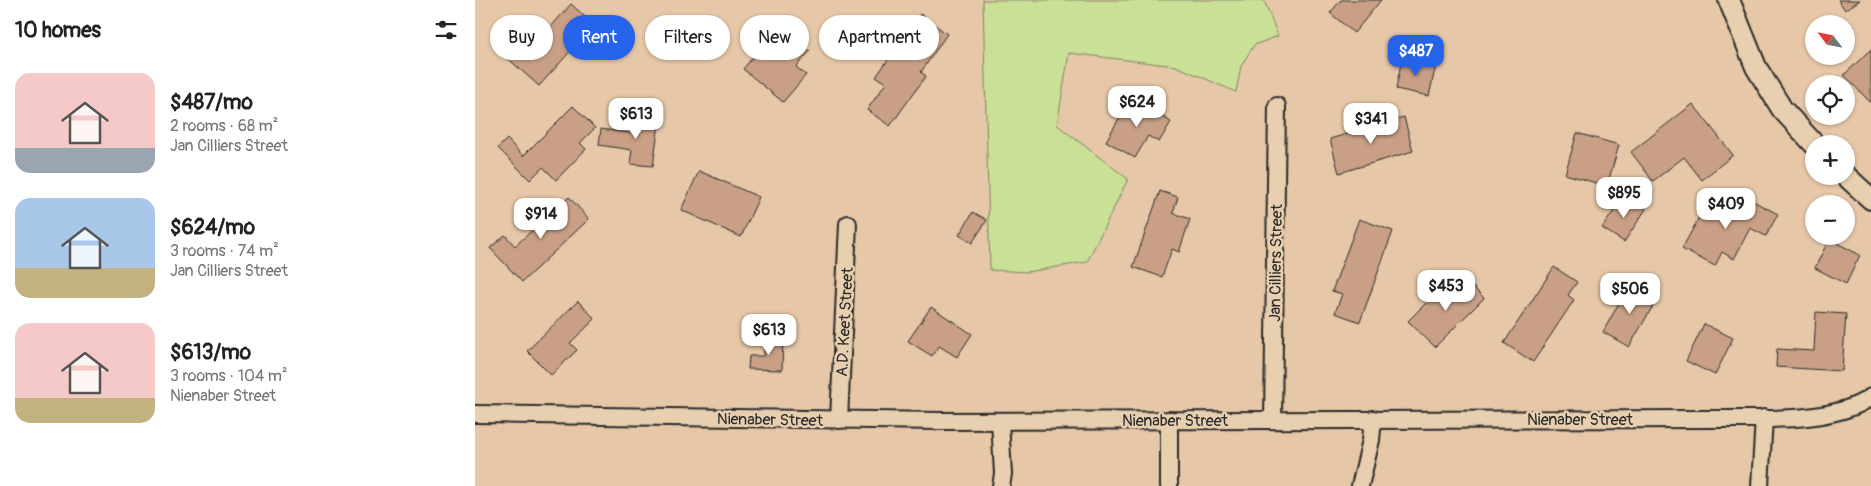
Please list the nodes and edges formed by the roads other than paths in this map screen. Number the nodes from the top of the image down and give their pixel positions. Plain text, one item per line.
1 (1729, 0) edge
2 (1277, 106) dead end
3 (1806, 135) edge
4 (1855, 184) edge
5 (1871, 199) edge
6 (848, 224) dead end
7 (1871, 397) edge
8 (475, 414) edge
9 (1763, 418) junction
10 (1373, 419) junction
11 (839, 420) junction
12 (999, 420) junction
13 (1169, 420) junction
14 (1273, 420) junction
15 (1001, 486) edge
16 (1169, 486) edge
17 (1360, 486) edge
18 (1760, 486) edge

1 - 3 street
2 - 14 street, Jan Cilliers Street
4 - 5 street
6 - 11 street, A.D. Keet Street
7 - 9 street, Nienaber Street
8 - 11 street, Nienaber Street
9 - 10 street, Nienaber Street
9 - 18 street
10 - 14 street, Nienaber Street
10 - 17 street
11 - 12 street, Nienaber Street
12 - 13 street, Nienaber Street
12 - 15 street
13 - 14 street, Nienaber Street
13 - 16 street

